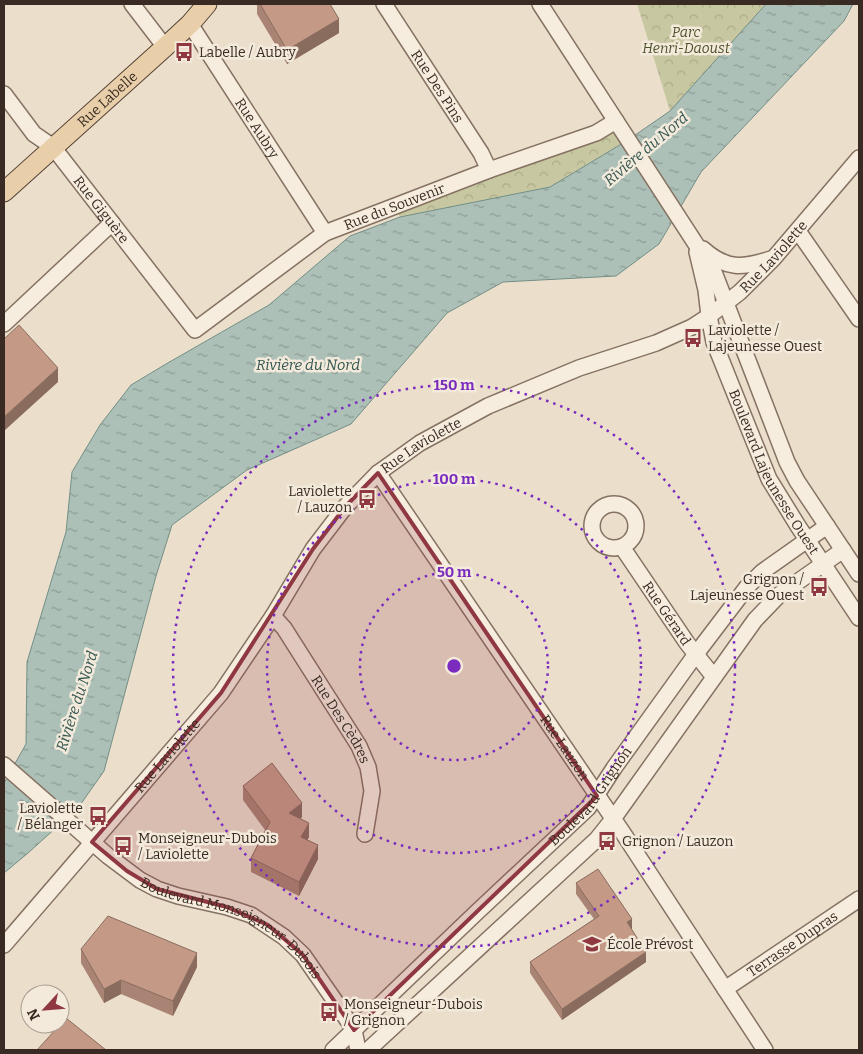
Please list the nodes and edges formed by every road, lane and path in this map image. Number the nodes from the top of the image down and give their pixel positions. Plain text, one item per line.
1 (132, 4) edge
2 (207, 4) edge
3 (384, 4) edge
4 (540, 4) edge
5 (190, 24) junction
6 (165, 47) junction
7 (4, 94) edge
8 (616, 121) junction
9 (53, 147) junction
10 (859, 158) edge
11 (489, 170) junction
12 (4, 192) edge
13 (112, 223) junction
14 (798, 231) junction
15 (326, 233) junction
16 (690, 234) junction
17 (773, 259) junction
18 (726, 304) junction
19 (708, 316) junction
20 (859, 319) edge
21 (4, 324) edge
22 (194, 330) joint
23 (378, 473) junction
24 (827, 526) junction
25 (807, 540) junction
26 (622, 547) dead end
27 (843, 550) junction
28 (823, 564) junction
29 (859, 574) edge
30 (273, 616) junction
31 (859, 618) edge
32 (696, 654) junction
33 (714, 677) junction
34 (4, 765) edge
35 (597, 796) junction
36 (613, 819) junction
37 (365, 834) dead end
38 (92, 842) junction
39 (859, 899) edge
40 (4, 945) edge
41 (725, 989) junction
42 (354, 1030) junction
43 (374, 1048) edge
44 (333, 1050) edge
45 (358, 1050) edge
46 (765, 1050) edge

1 - 6 street
2 - 5 main road, Rue Labelle
3 - 11 street, Rue Des Pins
4 - 8 street, Boulevard Lajeunesse Ouest
5 - 6 main road, Rue Labelle
5 - 15 street, Rue Aubry
6 - 9 main road, Rue Labelle
7 - 9 street, Rue Giguère
8 - 11 street, Rue du Souvenir
8 - 16 street, Boulevard Lajeunesse Ouest
9 - 12 main road, Rue Labelle
9 - 13 street, Rue Giguère
10 - 14 street, Rue Laviolette
11 - 15 street, Rue du Souvenir
13 - 21 street
13 - 22 street, Rue Giguère
14 - 17 street, Rue Laviolette
14 - 20 street
15 - 22 street, Rue du Souvenir
16 - 17 street
16 - 18 street, Boulevard Lajeunesse Ouest
16 - 19 street, Boulevard Lajeunesse Ouest
17 - 18 street, Rue Laviolette
18 - 19 street, Rue Laviolette
18 - 24 street, Boulevard Lajeunesse Ouest
19 - 23 street, Rue Laviolette
19 - 25 street, Boulevard Lajeunesse Ouest
23 - 30 street, Rue Laviolette
23 - 35 street, Rue Lauzon
24 - 25 street, Boulevard Grignon
24 - 27 street, Boulevard Lajeunesse Ouest
25 - 28 street, Boulevard Lajeunesse Ouest
25 - 32 street, Boulevard Grignon
26 - 32 street, Rue Gérard
27 - 28 street, Boulevard Grignon
27 - 29 street, Boulevard Lajeunesse Ouest
28 - 31 street, Boulevard Lajeunesse Ouest
28 - 33 street, Boulevard Grignon
30 - 37 street, Rue Des Cèdres
30 - 38 street, Rue Laviolette
32 - 33 street, Rue Gérard
32 - 35 street, Boulevard Grignon
33 - 36 street, Boulevard Grignon
34 - 38 street, Boulevard Monseigneur-Dubois
35 - 36 street, Rue Lauzon
35 - 42 street, Boulevard Grignon
36 - 41 street, Rue Lauzon
36 - 43 street, Boulevard Grignon
38 - 40 street, Rue Laviolette
38 - 42 street, Boulevard Monseigneur-Dubois
39 - 41 street, Terrasse Dupras
41 - 46 street, Rue Lauzon
42 - 43 street, Boulevard Monseigneur-Dubois
42 - 44 street, Boulevard Grignon
42 - 45 street, Boulevard Monseigneur-Dubois

